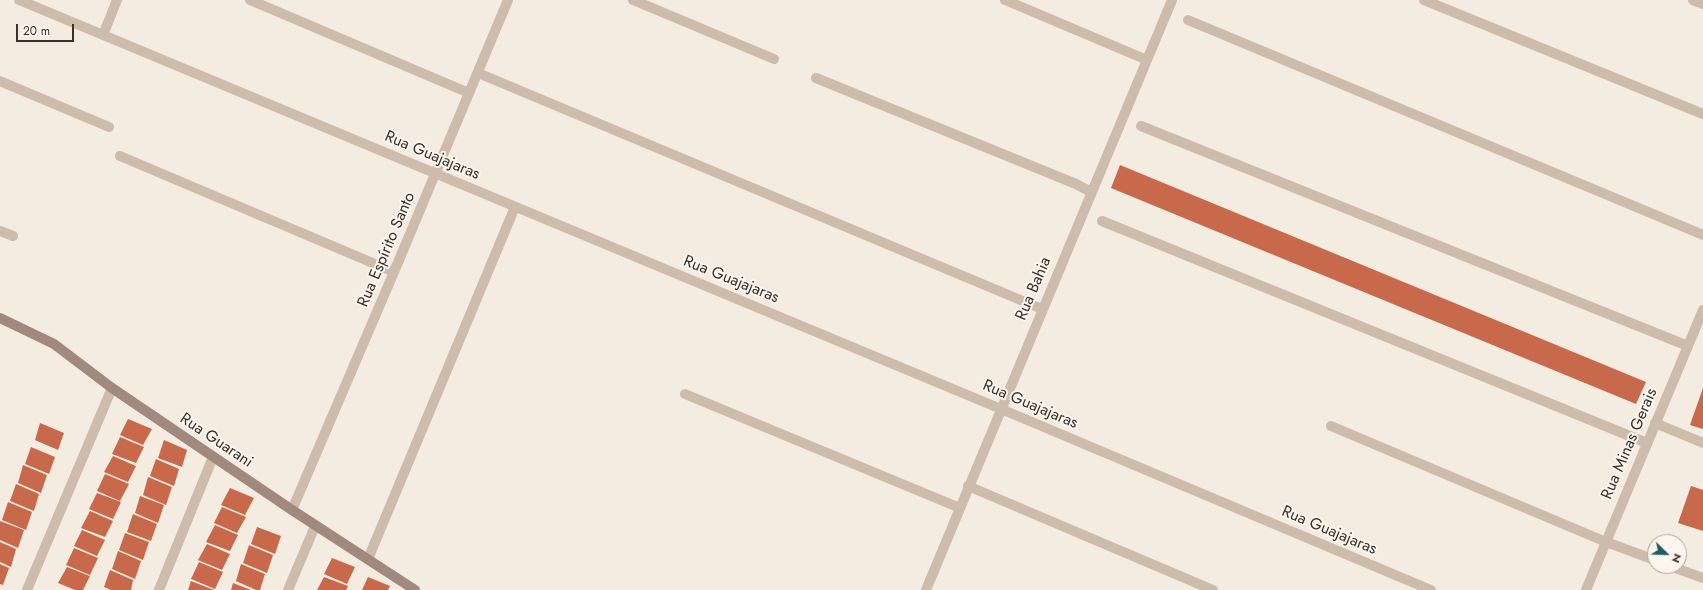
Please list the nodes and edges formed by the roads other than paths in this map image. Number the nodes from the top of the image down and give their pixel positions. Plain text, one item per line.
1 (19, 0) edge
2 (117, 0) edge
3 (250, 0) edge
4 (508, 0) edge
5 (633, 0) edge
6 (1005, 0) edge
7 (1172, 0) edge
8 (1424, 0) edge
9 (1693, 0) edge
10 (1703, 4) edge
11 (1188, 20) dead end
12 (103, 35) junction
13 (774, 59) dead end
14 (1147, 60) junction
15 (478, 73) junction
16 (816, 78) dead end
17 (0, 81) edge
18 (469, 93) junction
19 (1703, 114) edge
20 (1141, 126) dead end
21 (109, 127) dead end
22 (120, 156) dead end
23 (436, 174) junction
24 (1091, 192) junction
25 (515, 208) junction
26 (1102, 221) dead end
27 (0, 231) edge
28 (1703, 235) edge
29 (13, 236) dead end
30 (394, 272) junction
31 (1042, 309) junction
32 (1703, 310) edge
33 (0, 318) edge
34 (1688, 346) junction
35 (112, 388) junction
36 (685, 394) dead end
37 (1001, 409) junction
38 (1656, 423) junction
39 (1330, 426) dead end
40 (1647, 443) junction
41 (1703, 443) edge
42 (213, 457) junction
43 (968, 486) junction
44 (960, 508) junction
45 (292, 510) junction
46 (317, 527) junction
47 (1606, 542) junction
48 (1647, 557) edge
49 (368, 559) junction
50 (1687, 572) edge
51 (1703, 578) edge
52 (27, 590) edge
53 (159, 590) edge
54 (288, 590) edge
55 (414, 590) edge
56 (926, 590) edge
57 (1213, 590) edge
58 (1431, 590) edge
59 (1586, 590) edge

1 - 12 street, Rua Guajajaras
2 - 12 street
3 - 18 street
4 - 15 street, Rua Espírito Santo
5 - 13 street
6 - 14 street
7 - 14 street, Rua Bahia
8 - 19 street
9 - 10 street
11 - 28 street
12 - 23 street, Rua Guajajaras
14 - 24 street, Rua Bahia
15 - 18 street, Rua Espírito Santo
15 - 31 street
16 - 24 street
17 - 21 street
18 - 23 street, Rua Espírito Santo
20 - 34 street
22 - 30 street
23 - 25 street, Rua Guajajaras
23 - 30 street, Rua Espírito Santo
24 - 31 street, Rua Bahia
25 - 37 street, Rua Guajajaras
25 - 49 street
26 - 40 street
27 - 29 street
30 - 45 street, Rua Espírito Santo
31 - 37 street, Rua Bahia
32 - 34 street, Rua Minas Gerais
33 - 35 street, Rua Guarani
34 - 38 street, Rua Minas Gerais
35 - 42 street, Rua Guarani
35 - 52 street
36 - 44 street
37 - 43 street, Rua Bahia
37 - 58 street, Rua Guajajaras
38 - 40 street, Rua Minas Gerais
38 - 41 street
39 - 47 street
40 - 47 street, Rua Minas Gerais
42 - 45 street, Rua Guarani
42 - 53 street
43 - 44 street, Rua Bahia
43 - 57 street
44 - 56 street, Rua Bahia
45 - 46 street, Rua Guarani
46 - 49 street, Rua Guarani
46 - 54 street
47 - 48 street
47 - 59 street, Rua Minas Gerais
49 - 55 street, Rua Guarani
50 - 51 street

